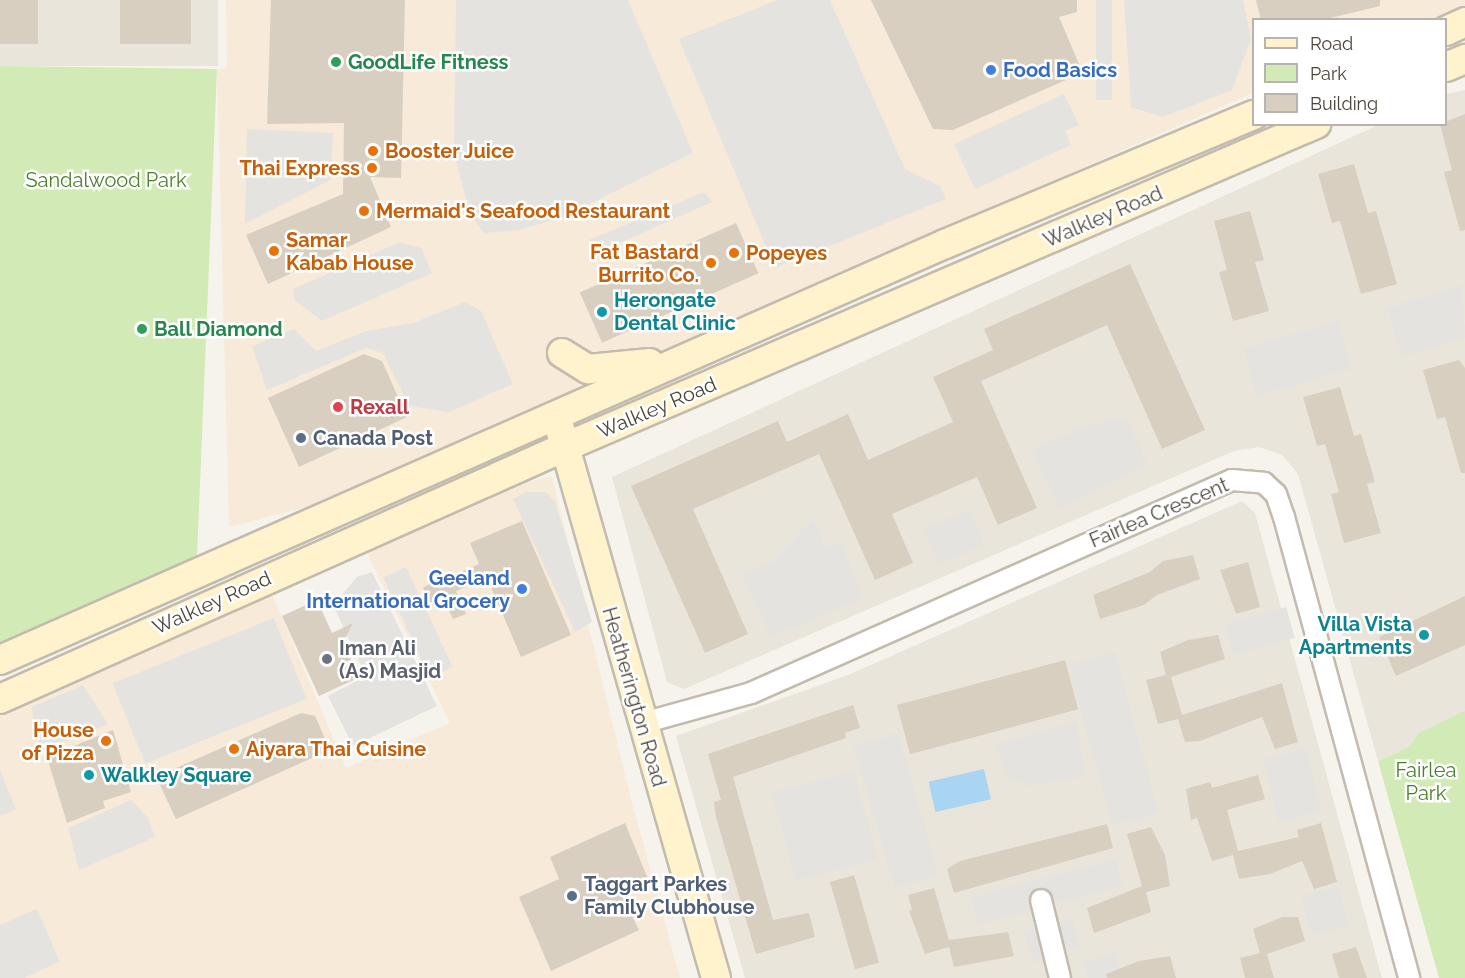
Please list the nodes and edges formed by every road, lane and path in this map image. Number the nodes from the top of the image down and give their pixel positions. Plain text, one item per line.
1 (1465, 22) edge
2 (1447, 31) edge
3 (1465, 58) edge
4 (1447, 67) edge
5 (1252, 116) edge
6 (1311, 126) edge
7 (699, 352) junction
8 (562, 353) dead end
9 (557, 415) junction
10 (565, 447) junction
11 (0, 660) edge
12 (0, 699) edge
13 (643, 723) junction
14 (1041, 900) dead end
15 (716, 978) edge
16 (1060, 978) edge
17 (1409, 978) edge

1 - 2 main road
3 - 4 main road
5 - 7 main road, Walkley Road
6 - 10 main road, Walkley Road
7 - 8 main road
7 - 9 main road, Walkley Road
9 - 10 main road, Heatherington Road
9 - 11 main road, Walkley Road
10 - 12 main road, Walkley Road
10 - 13 main road, Heatherington Road
13 - 15 main road, Heatherington Road
13 - 17 street, Fairlea Crescent
14 - 16 street

